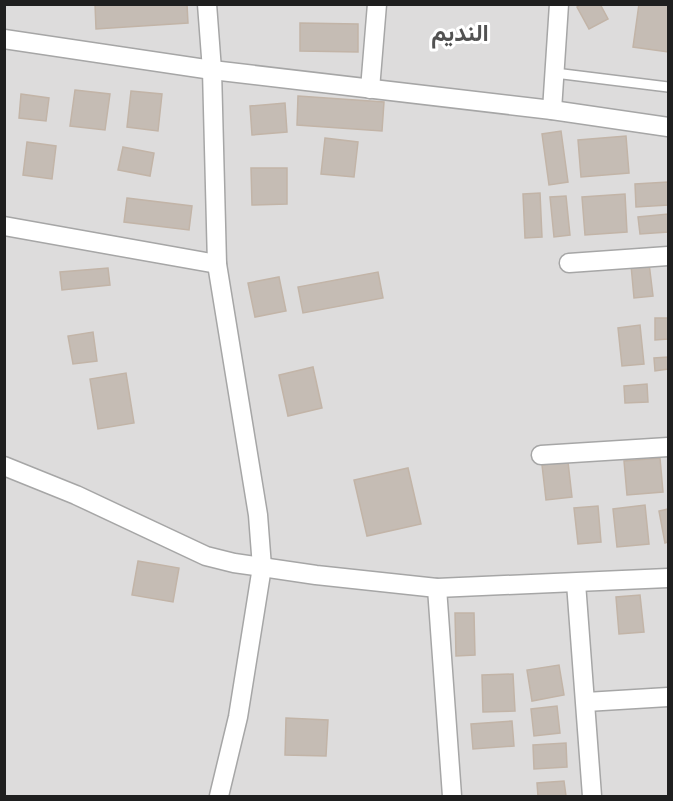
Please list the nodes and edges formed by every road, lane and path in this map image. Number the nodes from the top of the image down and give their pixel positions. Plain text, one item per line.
1 (207, 4) edge
2 (377, 4) edge
3 (559, 4) edge
4 (4, 39) edge
5 (212, 70) junction
6 (555, 73) junction
7 (669, 87) edge
8 (370, 89) junction
9 (552, 110) junction
10 (669, 127) edge
11 (4, 226) edge
12 (669, 256) edge
13 (569, 263) dead end
14 (217, 264) junction
15 (669, 447) edge
16 (541, 455) dead end
17 (4, 466) edge
18 (262, 567) junction
19 (669, 578) edge
20 (576, 583) junction
21 (437, 588) junction
22 (669, 697) edge
23 (586, 702) junction
24 (219, 796) edge
25 (452, 796) edge
26 (592, 796) edge

1 - 5 street
2 - 8 street
3 - 6 street
4 - 5 street
5 - 8 street
5 - 14 street
6 - 7 lane
6 - 9 street
8 - 9 street
9 - 10 street
11 - 14 street
12 - 13 street
14 - 18 street
15 - 16 street
17 - 18 street
18 - 21 street
18 - 24 street
19 - 20 street
20 - 21 street
20 - 23 street
21 - 25 street
22 - 23 street
23 - 26 street

